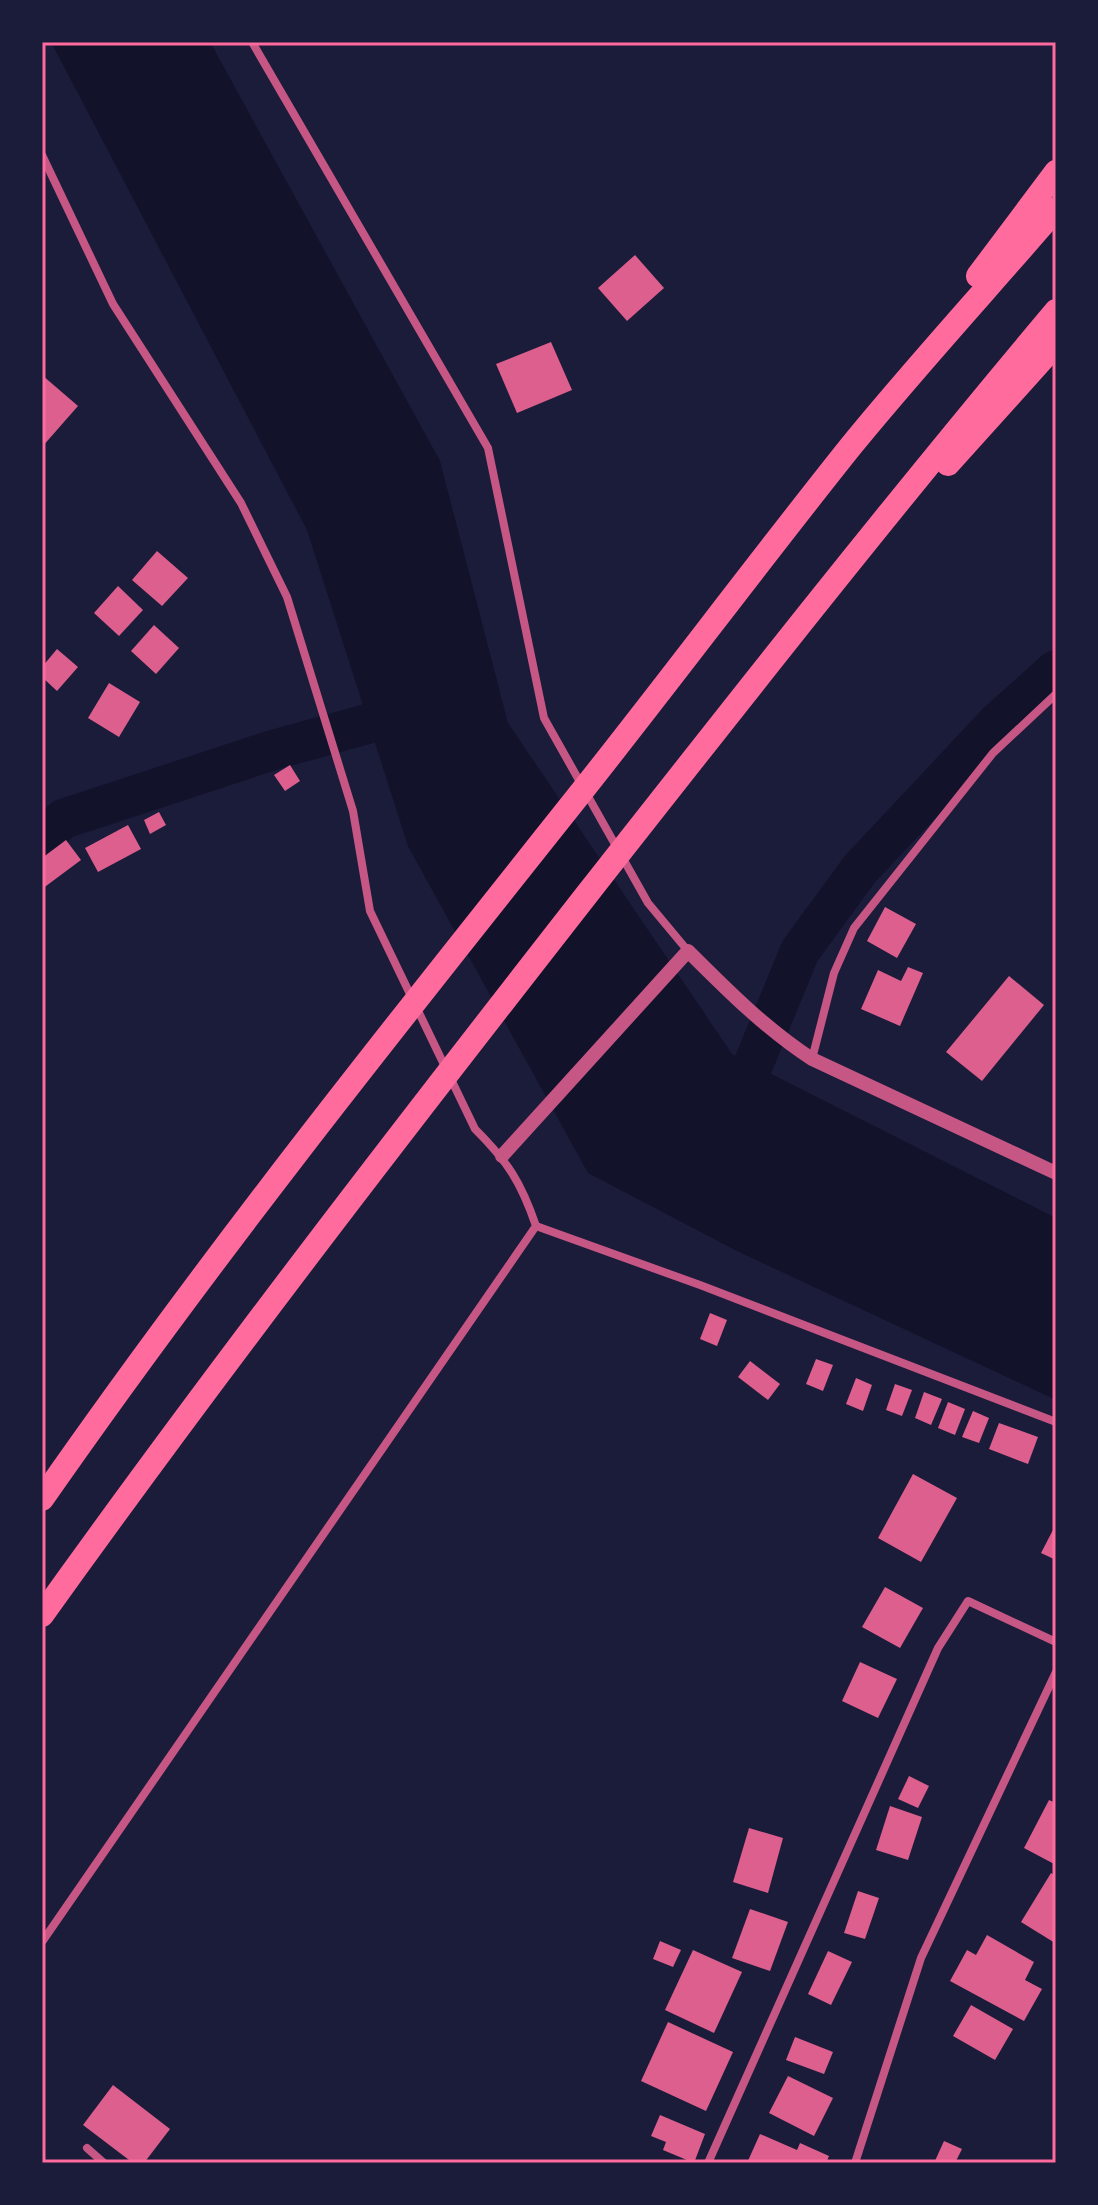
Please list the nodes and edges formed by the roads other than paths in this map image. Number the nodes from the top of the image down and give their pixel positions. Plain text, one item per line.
1 (252, 42) edge
2 (42, 155) edge
3 (1056, 172) edge
4 (1056, 209) edge
5 (1056, 311) edge
6 (1056, 344) edge
7 (855, 442) junction
8 (778, 653) junction
9 (1056, 694) edge
10 (688, 951) junction
11 (812, 1059) junction
12 (502, 1156) junction
13 (1056, 1173) edge
14 (536, 1226) junction
15 (1056, 1422) edge
16 (42, 1499) edge
17 (42, 1615) edge
18 (1056, 1642) edge
19 (1056, 1672) edge
20 (42, 1942) edge
21 (87, 2148) dead end
22 (104, 2163) edge
23 (708, 2163) edge
24 (855, 2163) edge

1 - 10 street
2 - 12 street
3 - 7 highway
4 - 7 highway
5 - 8 highway
6 - 8 highway
7 - 16 highway
8 - 17 highway
9 - 11 street
10 - 11 street
10 - 12 street
11 - 13 street
12 - 14 street
14 - 15 street
14 - 20 street
18 - 23 street
19 - 24 street
21 - 22 street

